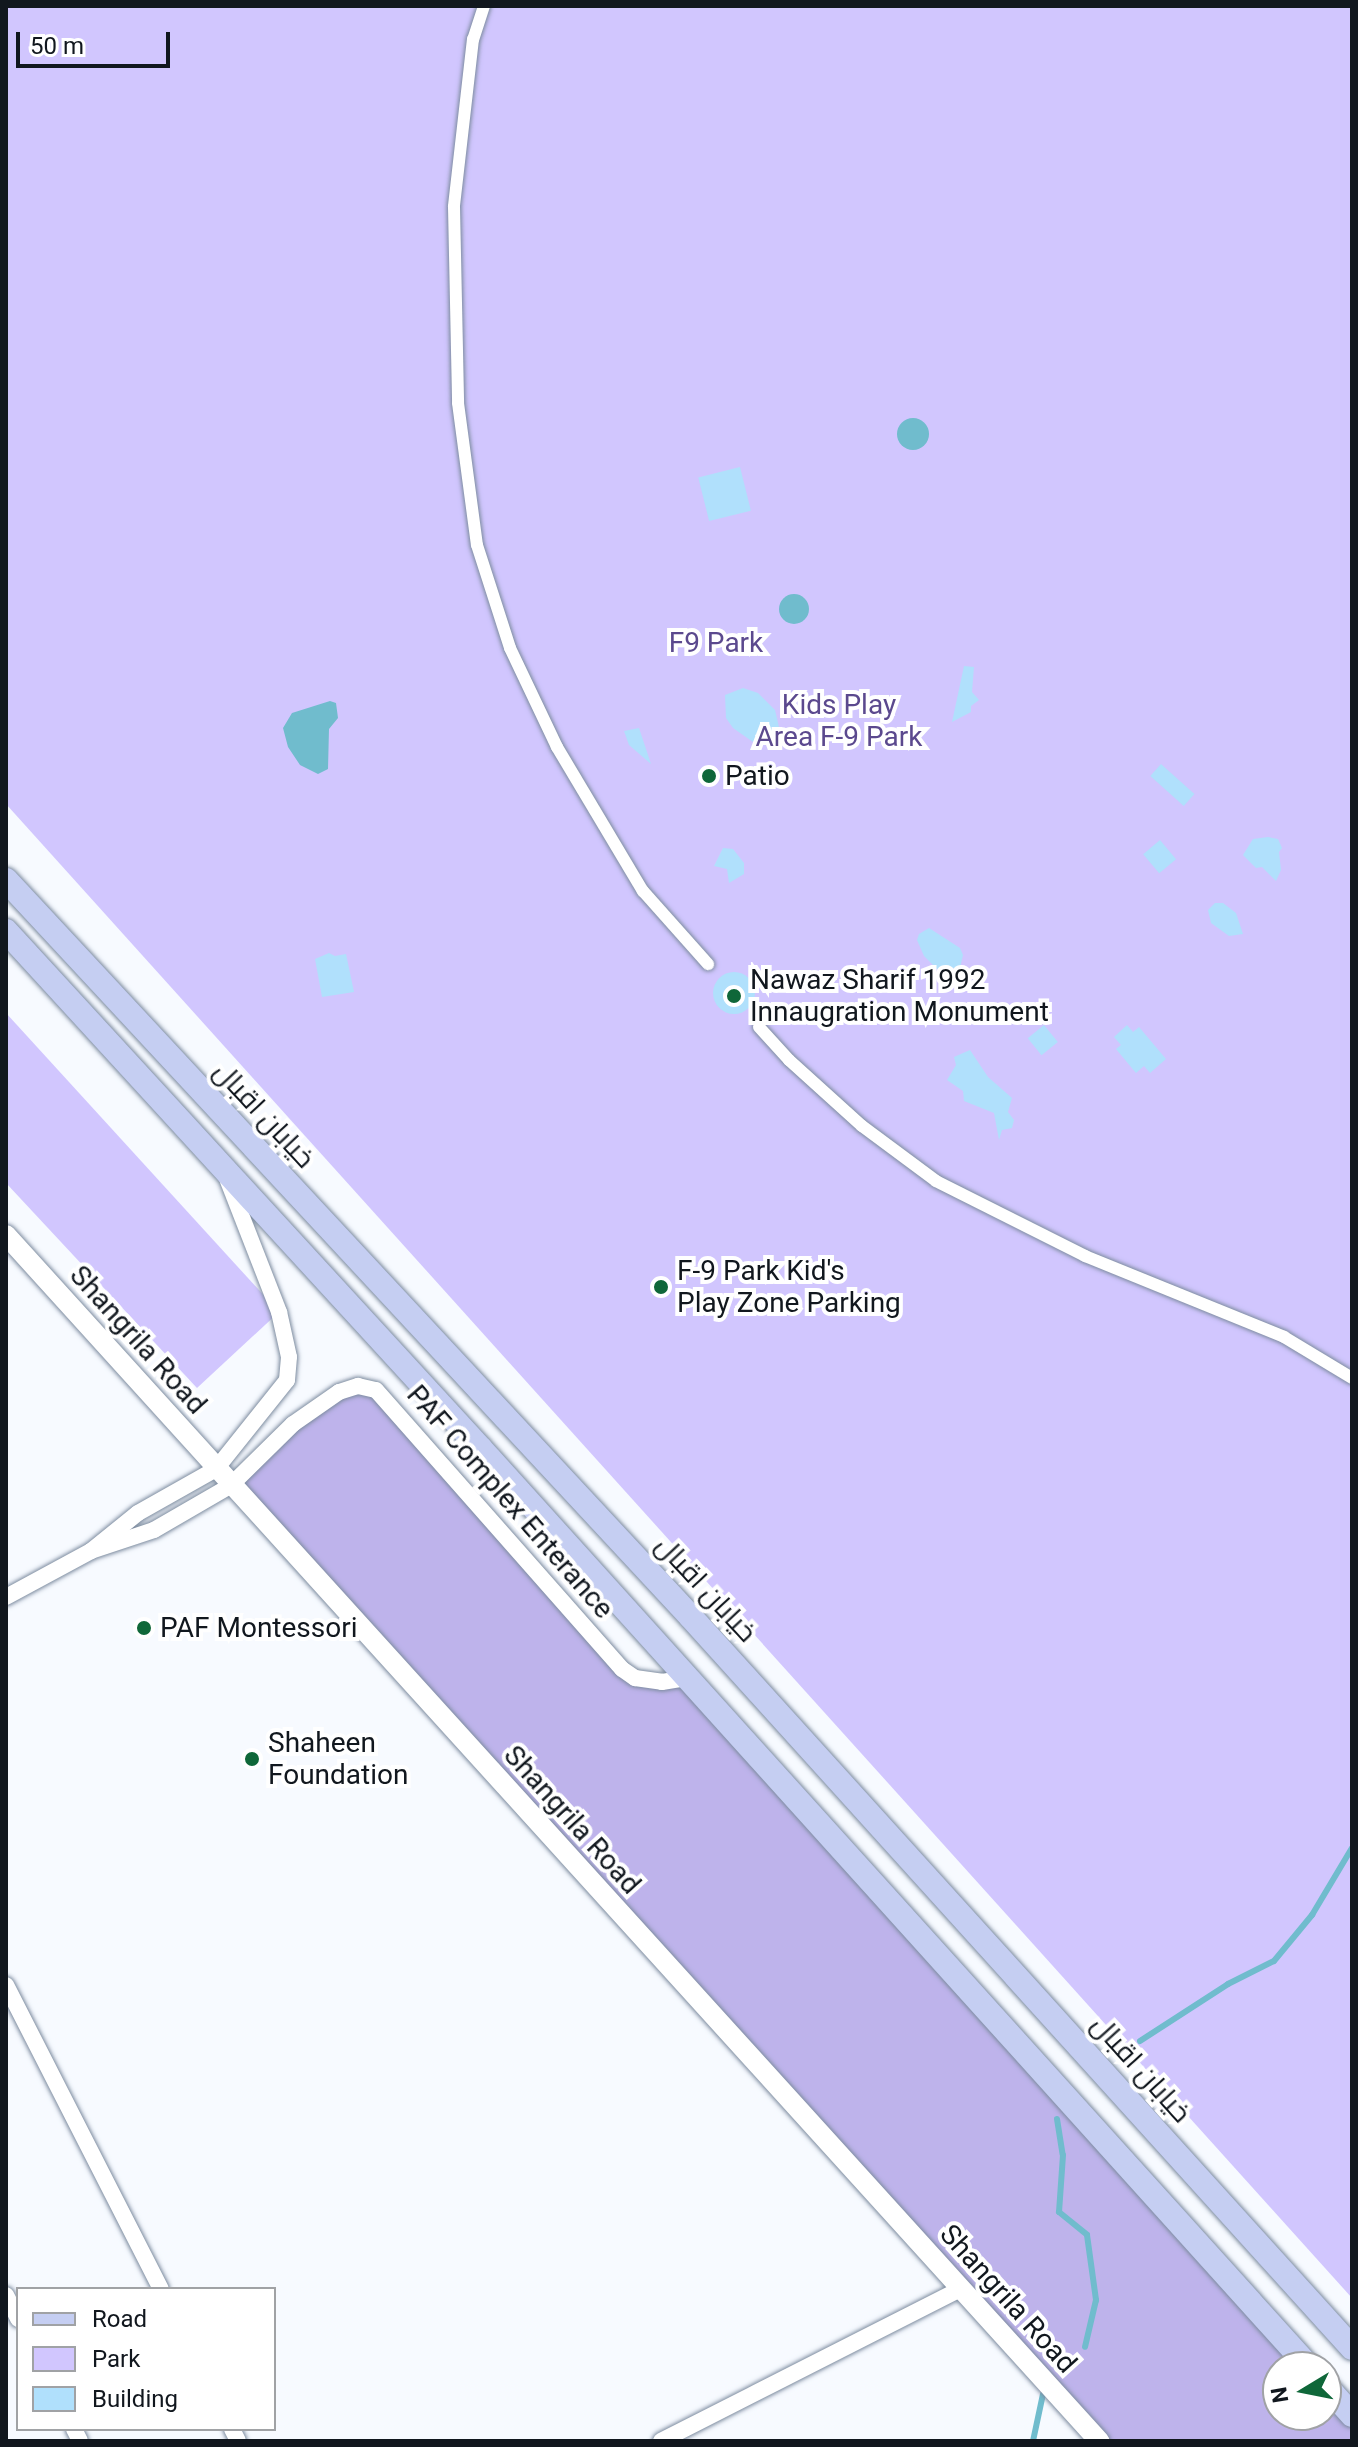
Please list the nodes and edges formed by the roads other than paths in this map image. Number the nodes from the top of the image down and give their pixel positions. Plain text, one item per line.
1 (484, 6) edge
2 (6, 880) edge
3 (6, 931) edge
4 (708, 964) dead end
5 (759, 1027) dead end
6 (220, 1162) junction
7 (6, 1235) edge
8 (1352, 1378) edge
9 (216, 1469) junction
10 (230, 1486) junction
11 (91, 1551) junction
12 (6, 1597) edge
13 (688, 1678) junction
14 (6, 1985) edge
15 (160, 2287) edge
16 (961, 2289) junction
17 (6, 2295) edge
18 (16, 2315) edge
19 (1352, 2348) edge
20 (1295, 2351) edge
21 (661, 2441) edge
22 (1099, 2441) edge

1 - 4 street
2 - 19 main road, خیابان اقبال
3 - 6 main road
5 - 8 street
6 - 9 street
6 - 13 main road
7 - 9 street, Shangrila Road
9 - 10 street, Shangrila Road
9 - 11 street
10 - 11 street, PAF Complex Enterance
10 - 13 street, PAF Complex Enterance
10 - 16 street, Shangrila Road
11 - 12 street
13 - 20 main road
14 - 15 street
16 - 21 street
16 - 22 street, Shangrila Road
17 - 18 street

